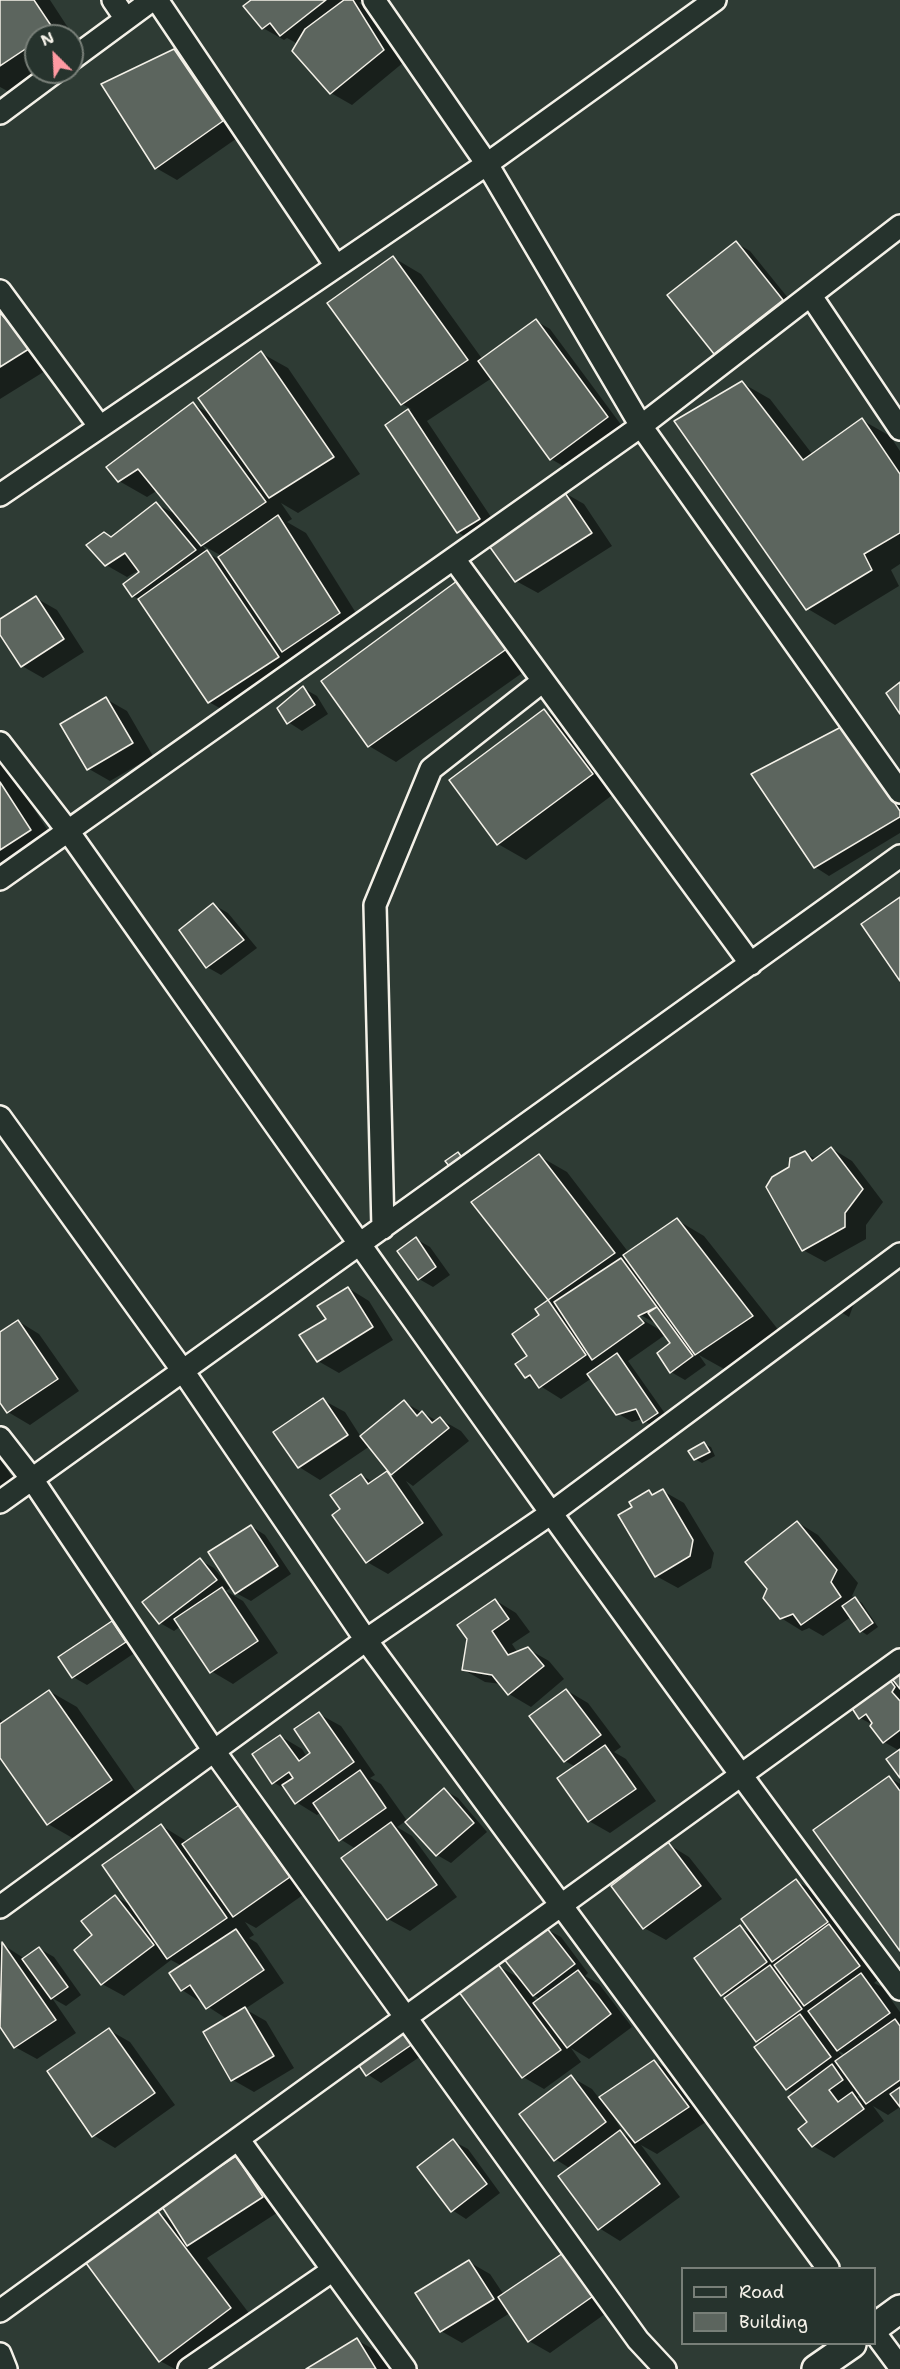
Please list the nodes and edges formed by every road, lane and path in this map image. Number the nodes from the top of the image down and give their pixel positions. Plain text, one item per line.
1 (113, 0) edge
2 (152, 0) edge
3 (157, 0) edge
4 (374, 0) edge
5 (715, 0) edge
6 (126, 19) junction
7 (84, 50) edge
8 (39, 84) edge
9 (0, 113) edge
10 (487, 164) junction
11 (900, 226) edge
12 (336, 266) junction
13 (0, 291) edge
14 (811, 296) junction
15 (641, 426) junction
16 (100, 427) junction
17 (900, 429) edge
18 (0, 495) edge
19 (454, 558) junction
20 (543, 681) junction
21 (0, 743) edge
22 (900, 792) edge
23 (68, 831) junction
24 (900, 856) edge
25 (0, 879) edge
26 (751, 964) junction
27 (0, 1117) edge
28 (383, 1228) junction
29 (360, 1244) junction
30 (900, 1254) edge
31 (183, 1371) junction
32 (0, 1438) edge
33 (32, 1479) junction
34 (0, 1502) edge
35 (550, 1514) junction
36 (366, 1640) junction
37 (900, 1660) edge
38 (214, 1751) junction
39 (740, 1776) junction
40 (561, 1905) junction
41 (0, 1907) edge
42 (900, 1989) edge
43 (407, 2017) junction
44 (238, 2139) junction
45 (827, 2267) edge
46 (333, 2270) junction
47 (900, 2309) edge
48 (0, 2311) edge
49 (876, 2328) edge
50 (876, 2333) edge
51 (849, 2345) edge
52 (0, 2354) edge
53 (900, 2367) edge
54 (6, 2369) edge
55 (189, 2369) edge
56 (405, 2369) edge
57 (665, 2369) edge
58 (816, 2369) edge

1 - 6 street
2 - 6 street
3 - 12 street
4 - 10 street
5 - 10 street
6 - 7 street
8 - 9 street
10 - 12 street
10 - 15 street
11 - 14 street
12 - 16 street
13 - 16 street
14 - 15 street
14 - 17 street
15 - 19 street
15 - 22 street
16 - 18 street
19 - 20 street
19 - 23 street
20 - 26 street
20 - 28 street
21 - 23 street
23 - 25 street
23 - 29 street
24 - 26 street
26 - 28 street
27 - 31 street
28 - 29 street
29 - 31 street
29 - 35 street
30 - 35 street
31 - 33 street
31 - 36 street
32 - 33 street
33 - 34 street
33 - 38 street
35 - 36 street
35 - 39 street
36 - 38 street
36 - 40 street
37 - 39 street
38 - 41 street
38 - 43 street
39 - 40 street
39 - 42 street
40 - 43 street
40 - 45 street
43 - 44 street
43 - 57 street
44 - 46 street
44 - 48 street
46 - 55 street
46 - 56 street
47 - 49 street
50 - 53 street
51 - 58 street
52 - 54 street

